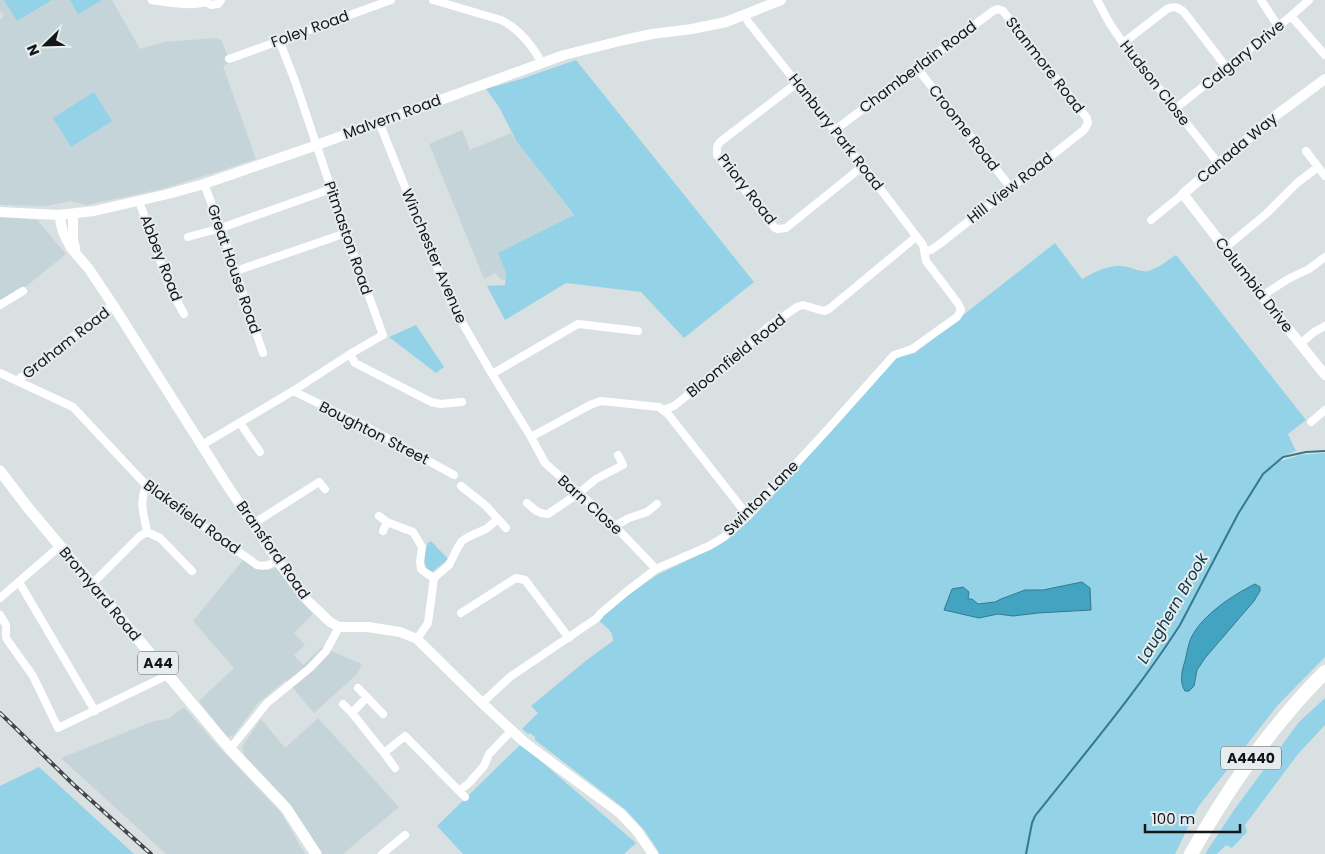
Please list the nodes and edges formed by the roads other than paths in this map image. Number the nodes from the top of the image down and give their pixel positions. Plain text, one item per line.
1 (152, 0) edge
2 (221, 0) edge
3 (391, 0) edge
4 (434, 0) edge
5 (780, 0) edge
6 (1097, 0) edge
7 (1261, 0) edge
8 (1310, 0) edge
9 (205, 1) edge
10 (450, 2) edge
11 (1003, 11) joint
12 (744, 15) junction
13 (1291, 16) junction
14 (1278, 26) junction
15 (279, 40) junction
16 (1123, 43) junction
17 (1325, 55) edge
18 (229, 59) dead end
19 (542, 63) junction
20 (917, 68) junction
21 (1227, 68) junction
22 (1325, 79) edge
23 (797, 82) junction
24 (1175, 109) junction
25 (1086, 118) joint
26 (379, 122) junction
27 (835, 130) junction
28 (316, 145) junction
29 (1306, 151) dead end
30 (1218, 163) junction
31 (863, 166) junction
32 (1318, 167) junction
33 (1325, 176) edge
34 (204, 184) junction
35 (1011, 188) junction
36 (332, 189) junction
37 (1184, 194) junction
38 (139, 201) junction
39 (0, 212) edge
40 (73, 214) junction
41 (59, 215) junction
42 (1151, 220) dead end
43 (221, 228) junction
44 (346, 234) junction
45 (188, 237) dead end
46 (916, 237) junction
47 (1225, 248) junction
48 (924, 251) junction
49 (78, 256) junction
50 (1325, 257) edge
51 (236, 271) junction
52 (23, 291) dead end
53 (1262, 296) junction
54 (0, 305) edge
55 (113, 305) junction
56 (184, 314) dead end
57 (1325, 326) edge
58 (638, 331) dead end
59 (1300, 344) junction
60 (263, 353) dead end
61 (350, 354) junction
62 (0, 372) edge
63 (492, 374) junction
64 (1325, 375) edge
65 (18, 380) junction
66 (293, 391) junction
67 (462, 402) dead end
68 (663, 410) junction
69 (1325, 410) edge
70 (1313, 418) dead end
71 (240, 423) junction
72 (531, 437) junction
73 (202, 446) junction
74 (260, 452) dead end
75 (618, 455) dead end
76 (0, 471) edge
77 (454, 475) dead end
78 (146, 485) junction
79 (461, 486) dead end
80 (325, 489) dead end
81 (468, 491) junction
82 (579, 493) junction
83 (462, 499) dead end
84 (527, 502) dead end
85 (657, 504) dead end
86 (380, 516) dead end
87 (748, 516) junction
88 (498, 519) junction
89 (387, 522) junction
90 (254, 524) junction
91 (615, 526) junction
92 (506, 528) dead end
93 (383, 531) dead end
94 (147, 532) junction
95 (60, 546) junction
96 (277, 560) junction
97 (656, 569) junction
98 (192, 571) dead end
99 (434, 578) junction
100 (19, 582) junction
101 (92, 584) junction
102 (0, 598) edge
103 (461, 613) dead end
104 (0, 615) edge
105 (340, 627) junction
106 (569, 638) junction
107 (417, 639) junction
108 (1325, 672) edge
109 (168, 675) junction
110 (358, 688) dead end
111 (367, 697) junction
112 (482, 703) junction
113 (343, 704) dead end
114 (95, 711) junction
115 (352, 713) junction
116 (383, 714) dead end
117 (512, 730) junction
118 (230, 750) junction
119 (384, 753) junction
120 (395, 768) dead end
121 (459, 791) junction
122 (465, 797) dead end
123 (404, 835) dead end
124 (316, 854) edge
125 (382, 854) edge
126 (652, 854) edge
127 (1191, 854) edge

1 - 9 street
2 - 9 street
3 - 15 street, Foley Road
4 - 10 street
5 - 12 main road, Malvern Road
6 - 16 street, Hudson Close
7 - 14 street
8 - 13 street, Calgary Drive
10 - 19 street
11 - 20 street, Chamberlain Road
11 - 25 street, Stanmore Road
12 - 19 main road, Malvern Road
12 - 23 street, Hanbury Park Road
13 - 14 street, Calgary Drive
13 - 17 street
14 - 21 street, Calgary Drive
15 - 18 street, Foley Road
15 - 28 street, Pitmaston Road
16 - 21 street
16 - 24 street, Hudson Close
19 - 26 main road, Malvern Road
20 - 27 street, Chamberlain Road
20 - 35 street, Croome Road
21 - 24 street, Calgary Drive
22 - 30 main road, Canada Way
23 - 27 street, Hanbury Park Road
23 - 31 street, Priory Road
24 - 30 street, Hudson Close
25 - 35 street, Hill View Road
26 - 28 main road, Malvern Road
26 - 63 street, Winchester Avenue
27 - 31 street, Hanbury Park Road
28 - 34 main road, Malvern Road
28 - 36 street, Pitmaston Road
29 - 32 street
30 - 37 main road, Canada Way
31 - 46 street, Hanbury Park Road
32 - 33 street
32 - 47 street
34 - 38 main road, Malvern Road
34 - 43 street, Great House Road
35 - 48 street, Hill View Road
36 - 43 street
36 - 44 street, Pitmaston Road
37 - 42 street, Canada Way
37 - 47 main road, Columbia Drive
38 - 40 main road, Malvern Road
38 - 56 street, Abbey Road
39 - 41 main road, Malvern Road
40 - 41 main road, Malvern Road
40 - 49 main road, Bransford Road
41 - 49 main road, Bransford Road
43 - 45 street
43 - 51 street, Great House Road
44 - 51 street
44 - 61 street, Pitmaston Road
46 - 48 street, Hanbury Park Road
46 - 68 street, Bloomfield Road
47 - 53 main road, Columbia Drive
48 - 87 street, Swinton Lane
49 - 55 main road, Bransford Road
50 - 53 street
51 - 60 street, Great House Road
52 - 54 street
53 - 59 main road, Columbia Drive
55 - 65 street, Graham Road
55 - 73 main road, Bransford Road
57 - 59 street
58 - 63 street
59 - 64 main road, Columbia Drive
61 - 66 street
61 - 67 street
62 - 65 street
63 - 72 street, Winchester Avenue
65 - 78 street, Blakefield Road
66 - 71 street
66 - 77 street, Boughton Street
68 - 72 street
68 - 87 street
69 - 70 street
71 - 73 street
71 - 74 street
72 - 82 street, Barn Close
73 - 90 main road, Bransford Road
75 - 82 street
76 - 95 main road, Bromyard Road / A44
78 - 94 street
78 - 96 street, Blakefield Road
79 - 81 street
80 - 90 street
81 - 83 street
81 - 88 street
82 - 84 street
82 - 91 street, Barn Close
85 - 91 street
86 - 89 street
87 - 97 street, Swinton Lane
88 - 92 street
88 - 99 street
89 - 93 street
89 - 99 street
90 - 96 main road, Bransford Road
91 - 97 street, Barn Close
94 - 98 street
94 - 101 street
95 - 100 street
95 - 101 main road, Bromyard Road / A44
96 - 105 main road, Bransford Road
97 - 106 street, Swinton Lane
99 - 107 street
100 - 102 street
100 - 114 street
101 - 109 main road, Bromyard Road / A44
103 - 106 street
104 - 114 street
105 - 107 main road
105 - 118 street
106 - 112 street, Swinton Lane
107 - 112 main road
108 - 127 highway, A4440
109 - 114 street
109 - 118 main road, Bromyard Road / A44
110 - 111 street
111 - 115 street
111 - 116 street
112 - 117 main road
113 - 115 street
115 - 119 street
117 - 121 street
117 - 126 main road
118 - 124 main road, Bromyard Road / A44
119 - 120 street
119 - 121 street
121 - 122 street
123 - 125 street

